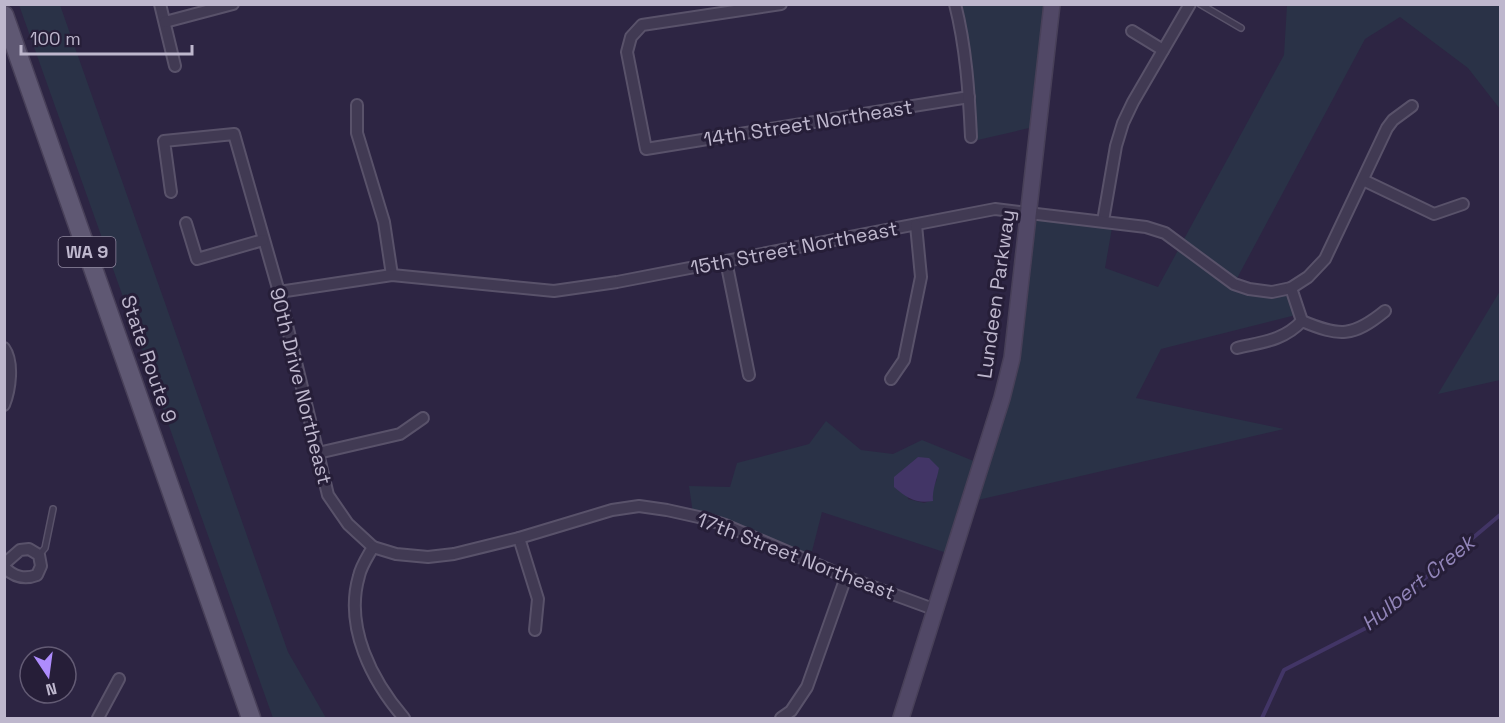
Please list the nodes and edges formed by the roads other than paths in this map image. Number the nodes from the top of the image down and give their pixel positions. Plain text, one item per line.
1 (160, 4) edge
2 (233, 4) edge
3 (781, 4) edge
4 (955, 4) edge
5 (1052, 4) edge
6 (1190, 4) edge
7 (1200, 4) edge
8 (4, 15) edge
9 (165, 22) junction
10 (1241, 28) dead end
11 (1132, 31) dead end
12 (1163, 50) junction
13 (175, 66) dead end
14 (969, 97) junction
15 (357, 105) dead end
16 (1412, 106) dead end
17 (971, 138) dead end
18 (1363, 180) junction
19 (171, 192) dead end
20 (1463, 204) dead end
21 (1029, 212) junction
22 (1103, 221) junction
23 (186, 224) dead end
24 (916, 225) junction
25 (263, 240) junction
26 (726, 261) junction
27 (392, 275) junction
28 (1291, 288) junction
29 (279, 292) junction
30 (1385, 311) dead end
31 (1302, 321) junction
32 (4, 348) edge
33 (1237, 348) dead end
34 (749, 375) dead end
35 (891, 379) dead end
36 (4, 405) edge
37 (423, 418) dead end
38 (318, 453) junction
39 (53, 509) dead end
40 (519, 537) junction
41 (373, 547) junction
42 (39, 555) junction
43 (4, 566) edge
44 (846, 577) junction
45 (936, 610) junction
46 (535, 630) dead end
47 (119, 679) dead end
48 (98, 718) edge
49 (251, 718) edge
50 (404, 718) edge
51 (781, 718) edge
52 (901, 718) edge

1 - 9 street
2 - 9 street
3 - 14 street, 14th Street Northeast
4 - 14 street
5 - 21 main road, Lundeen Parkway
6 - 12 street
7 - 10 lane
8 - 49 main road, State Route 9 / WA 9
9 - 13 street
11 - 12 street
12 - 22 street
14 - 17 street
15 - 27 street
16 - 18 street
18 - 20 street
18 - 28 street
19 - 25 street, 90th Drive Northeast
21 - 22 street, 15th Street Northeast
21 - 24 street, 15th Street Northeast
21 - 45 main road, Lundeen Parkway
22 - 28 street, 15th Street Northeast
23 - 25 street
24 - 26 street, 15th Street Northeast
24 - 35 street
25 - 29 street, 90th Drive Northeast
26 - 27 street, 15th Street Northeast
26 - 34 street
27 - 29 street, 15th Street Northeast
28 - 31 street
29 - 38 street, 90th Drive Northeast
30 - 31 street
31 - 33 street
32 - 36 street
37 - 38 street
38 - 41 street, 90th Drive Northeast
39 - 42 lane
40 - 41 street, 17th Street Northeast
40 - 44 street, 17th Street Northeast
40 - 46 street
41 - 50 street
42 - 43 street
42 - 43 street
44 - 45 street, 17th Street Northeast
44 - 51 street
45 - 52 main road, Lundeen Parkway
47 - 48 street

